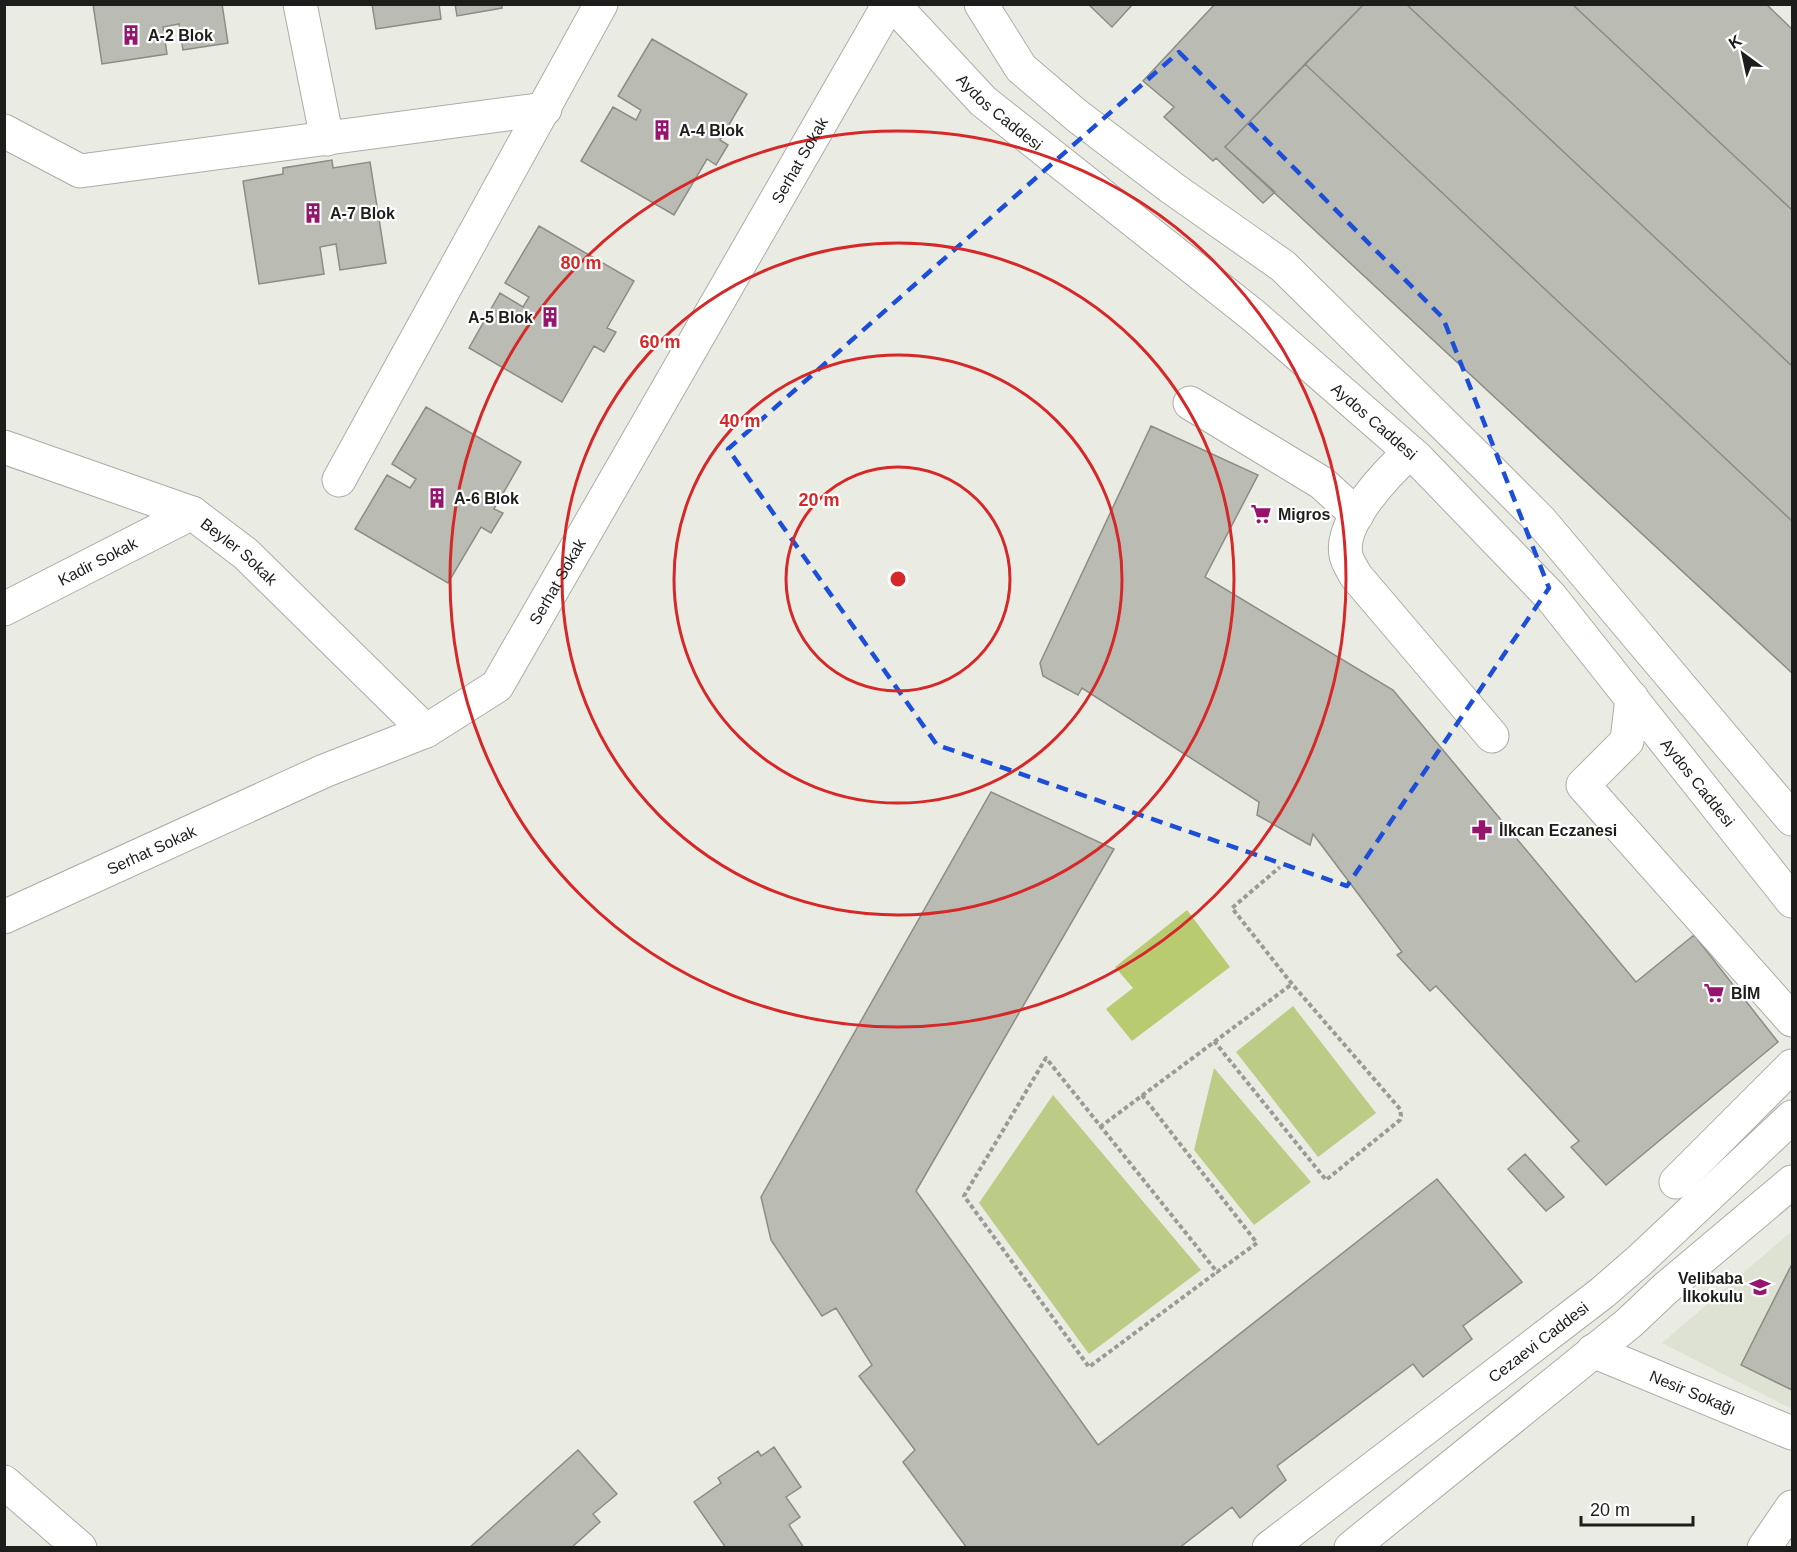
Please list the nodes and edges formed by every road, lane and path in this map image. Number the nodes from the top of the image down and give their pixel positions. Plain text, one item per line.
1 (300, 4) edge
2 (601, 4) edge
3 (891, 4) edge
4 (981, 4) edge
5 (545, 109) junction
6 (4, 130) edge
7 (327, 139) junction
8 (1190, 403) dead end
9 (4, 447) edge
10 (1410, 452) junction
11 (339, 480) dead end
12 (192, 513) junction
13 (1358, 515) junction
14 (4, 609) edge
15 (1632, 698) junction
16 (426, 731) junction
17 (1492, 736) dead end
18 (1792, 819) edge
19 (1280, 867) dead end
20 (1792, 901) edge
21 (4, 917) edge
22 (1292, 984) junction
23 (1792, 1020) edge
24 (1215, 1041) junction
25 (1792, 1066) edge
26 (1142, 1095) junction
27 (1792, 1117) edge
28 (1100, 1126) junction
29 (1676, 1182) dead end
30 (1792, 1182) edge
31 (1217, 1272) junction
32 (1593, 1351) junction
33 (1792, 1433) edge
34 (4, 1482) edge
35 (1792, 1506) edge
36 (1385, 1534) edge
37 (80, 1548) edge
38 (1269, 1548) edge
39 (1351, 1548) edge
40 (1764, 1548) edge

1 - 7 street
2 - 5 street
3 - 10 street, Aydos Caddesi
3 - 16 street, Serhat Sokak
4 - 18 street
5 - 7 street
5 - 11 street
6 - 7 street
8 - 13 street
9 - 12 street, Beyler Sokak
10 - 13 street
10 - 15 street, Aydos Caddesi
12 - 14 street, Kadir Sokak
12 - 16 street, Beyler Sokak
13 - 17 street
15 - 20 street, Aydos Caddesi
15 - 23 street
16 - 21 street, Serhat Sokak
19 - 22 path
22 - 24 path
22 - 24 path
24 - 26 path
25 - 29 street
26 - 28 path
26 - 31 path
27 - 38 street, Cezaevi Caddesi
28 - 31 path
28 - 31 path
30 - 32 street
32 - 33 street, Nesir Sokağı
32 - 36 street
34 - 37 street
35 - 40 street
36 - 39 street

